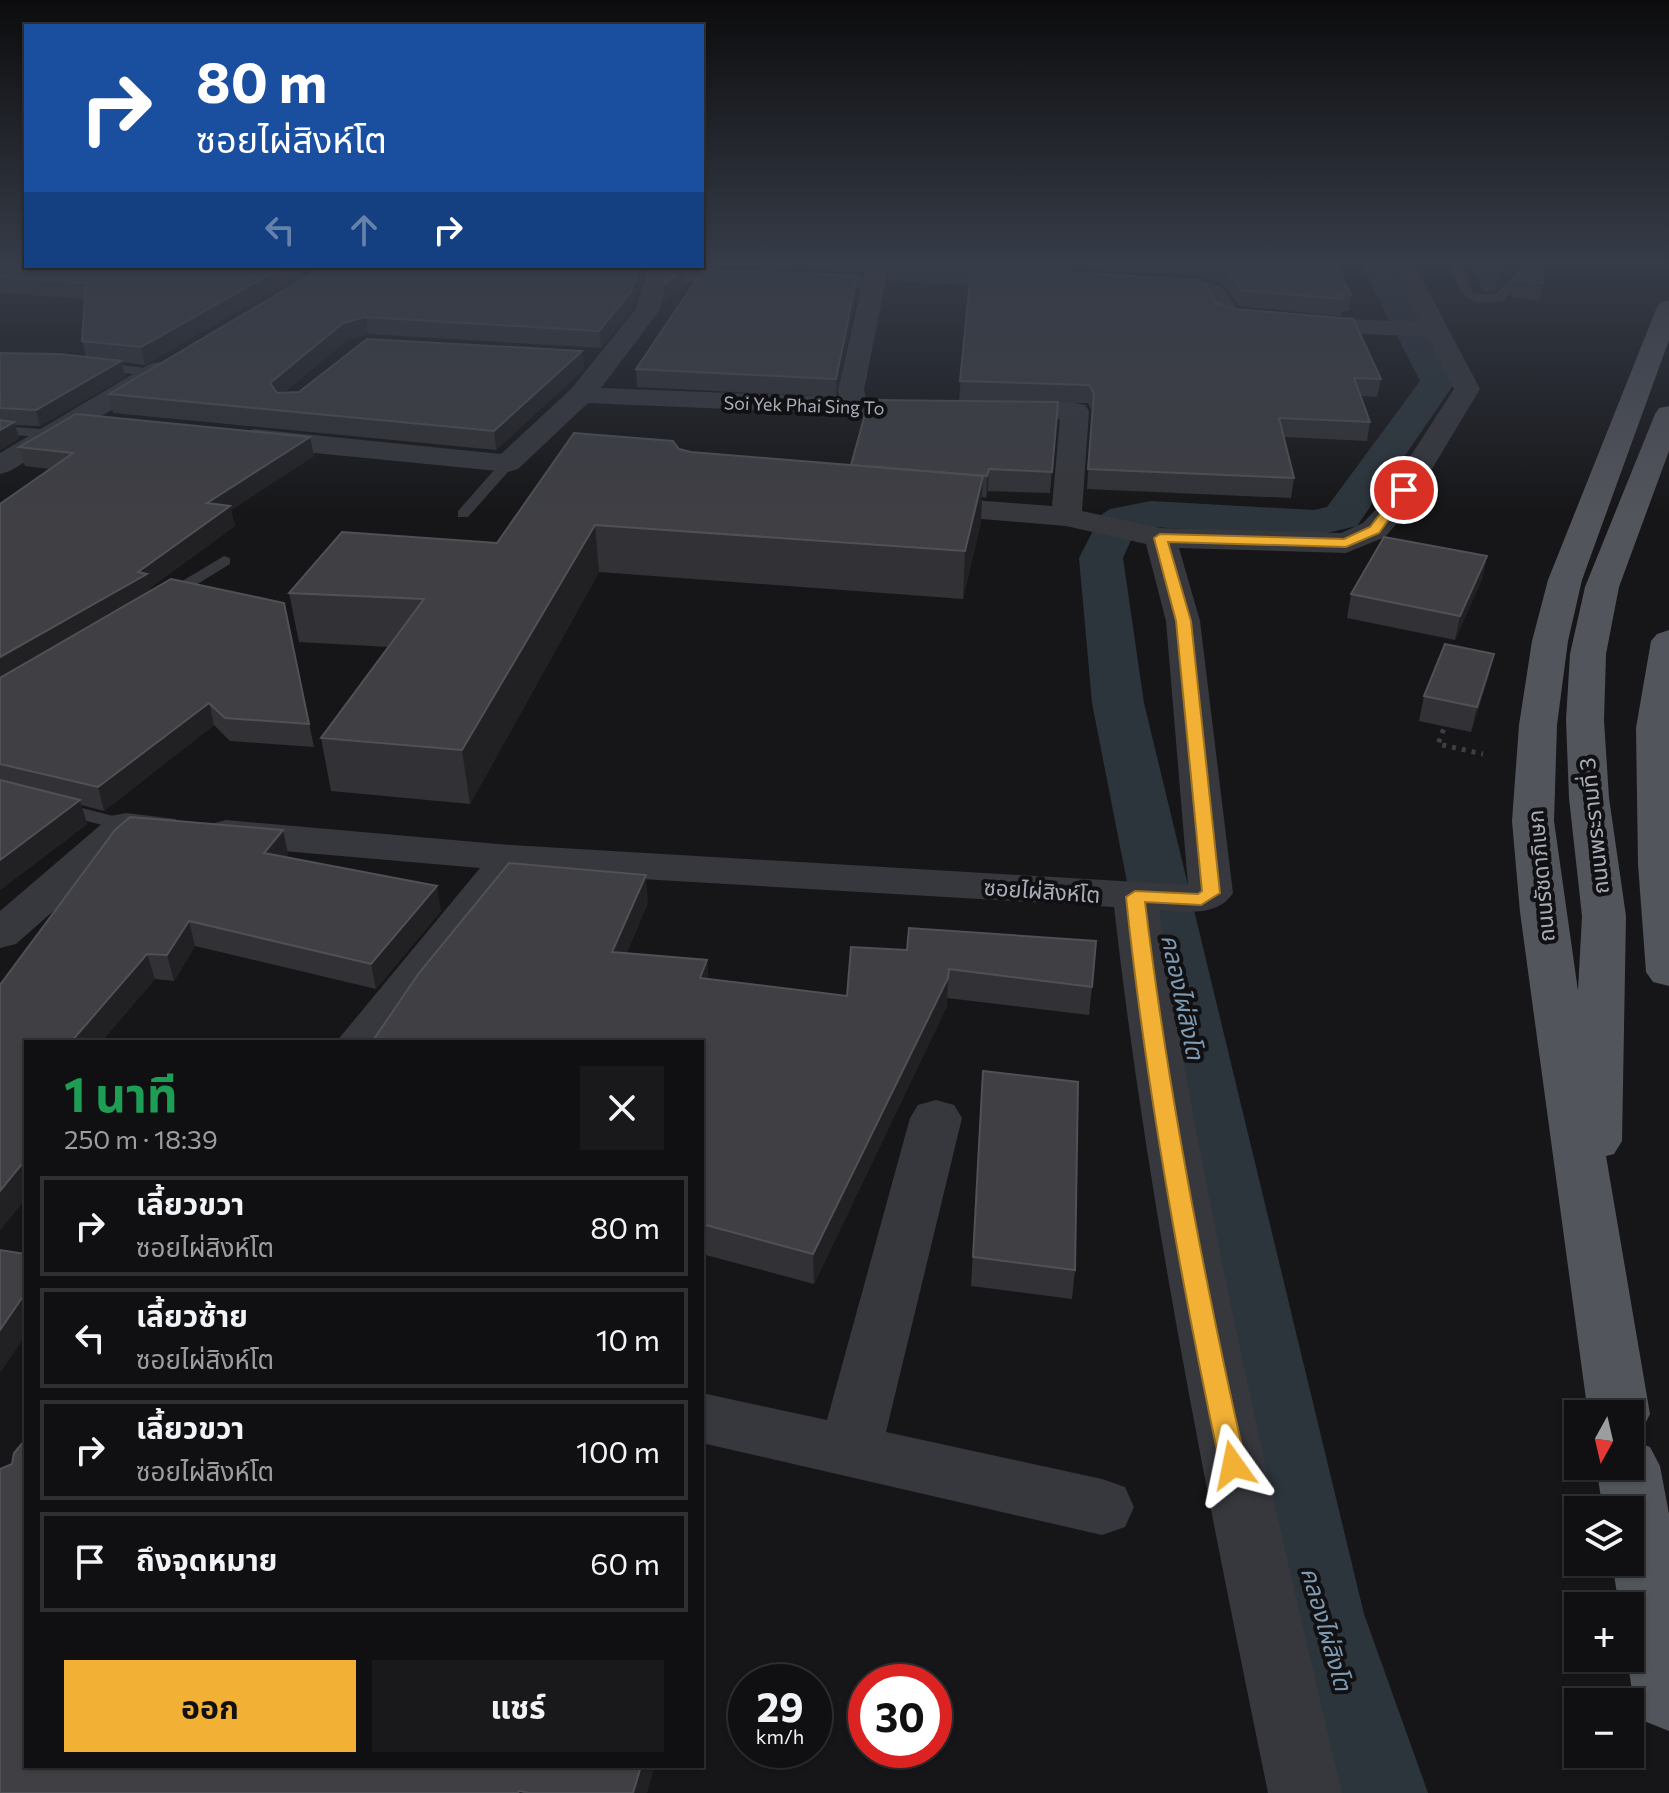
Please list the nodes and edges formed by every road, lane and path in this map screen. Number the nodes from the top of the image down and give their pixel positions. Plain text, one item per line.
1 (616, 348) edge
2 (860, 348) edge
3 (1442, 348) edge
4 (1653, 348) edge
5 (179, 357) edge
6 (575, 357) edge
7 (607, 359) junction
8 (77, 364) edge
9 (154, 373) junction
10 (581, 395) junction
11 (854, 409) junction
12 (949, 410) edge
13 (980, 410) edge
14 (1669, 414) edge
15 (122, 425) edge
16 (65, 428) junction
17 (0, 430) edge
18 (230, 436) edge
19 (508, 463) junction
20 (0, 465) edge
21 (892, 502) edge
22 (463, 514) dead end
23 (1075, 519) junction
24 (1148, 535) junction
25 (224, 561) dead end
26 (145, 608) edge
27 (1669, 641) edge
28 (1447, 719) edge
29 (1483, 754) dead end
30 (0, 793) edge
31 (126, 825) junction
32 (511, 858) junction
33 (1135, 897) junction
34 (0, 934) edge
35 (1669, 972) edge
36 (362, 1040) edge
37 (936, 1118) dead end
38 (1592, 1251) junction
39 (1617, 1400) edge
40 (704, 1418) edge
41 (850, 1451) junction
42 (1630, 1480) edge
43 (1102, 1507) dead end
44 (1669, 1697) edge
45 (1305, 1793) edge

1 - 7 street
2 - 11 street
3 - 24 street
4 - 38 main road, ถนนรัชดาภิเษก
5 - 9 street
6 - 7 street
7 - 10 street
8 - 9 lane
9 - 16 street
10 - 11 street, Soi Yek Phai Sing To
10 - 19 street
11 - 12 street, Soi Yek Phai Sing To
13 - 23 street
14 - 38 main road, ถนนพระรามที่ 3
15 - 16 street
16 - 17 lane
16 - 20 street
18 - 19 street
19 - 22 lane
21 - 23 street
23 - 24 street
24 - 33 street, ซอยไผ่สิงห์โต
25 - 26 lane
27 - 35 main road
28 - 29 path
30 - 31 lane
31 - 32 street, ซอยไผ่สิงห์โต
31 - 34 street
32 - 33 street, ซอยไผ่สิงห์โต
32 - 36 street
33 - 45 street
37 - 41 street
38 - 39 main road, ถนนรัชดาภิเษก
40 - 41 street
41 - 43 street
42 - 44 main road

